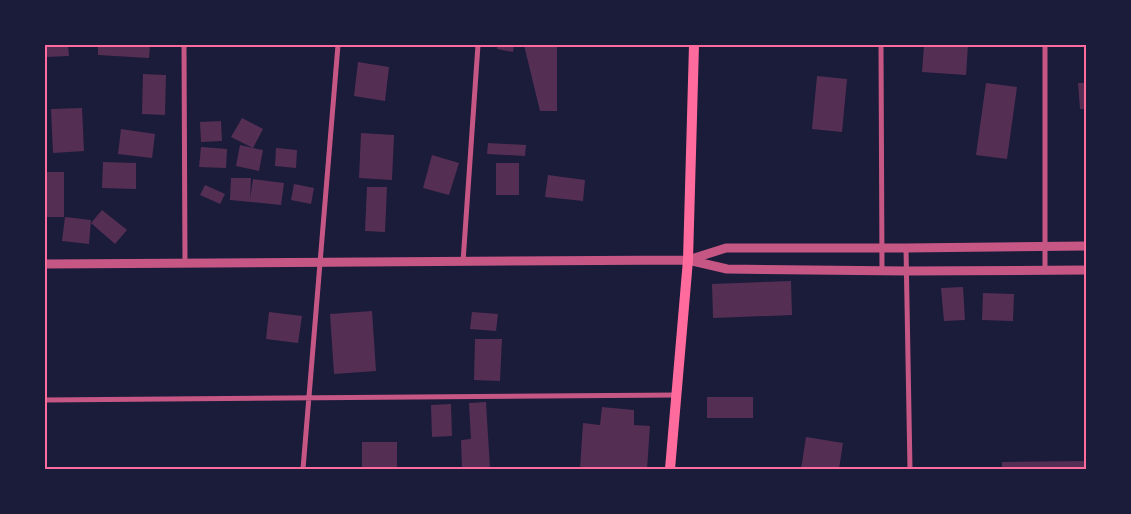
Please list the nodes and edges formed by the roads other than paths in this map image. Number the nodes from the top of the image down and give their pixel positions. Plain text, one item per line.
1 (184, 45) edge
2 (338, 45) edge
3 (478, 45) edge
4 (694, 45) edge
5 (881, 45) edge
6 (1045, 45) edge
7 (1045, 246) junction
8 (1086, 246) edge
9 (882, 248) junction
10 (906, 248) junction
11 (688, 260) junction
12 (320, 261) junction
13 (463, 262) junction
14 (45, 264) edge
15 (185, 264) junction
16 (1045, 269) junction
17 (882, 270) junction
18 (1086, 270) edge
19 (907, 271) junction
20 (677, 395) junction
21 (309, 399) junction
22 (45, 400) edge
23 (303, 469) edge
24 (670, 469) edge
25 (910, 469) edge

1 - 15 street
2 - 12 street
3 - 13 street
4 - 11 main road
5 - 9 street
6 - 7 street
7 - 8 street
7 - 10 street
7 - 16 street
9 - 10 street
9 - 11 street
9 - 17 street
10 - 19 street
11 - 13 street
11 - 17 street
11 - 20 main road
12 - 13 street
12 - 15 street
12 - 21 street
14 - 15 street
16 - 18 street
16 - 19 street
17 - 19 street
19 - 25 street
20 - 21 street
20 - 24 main road
21 - 22 street
21 - 23 street

